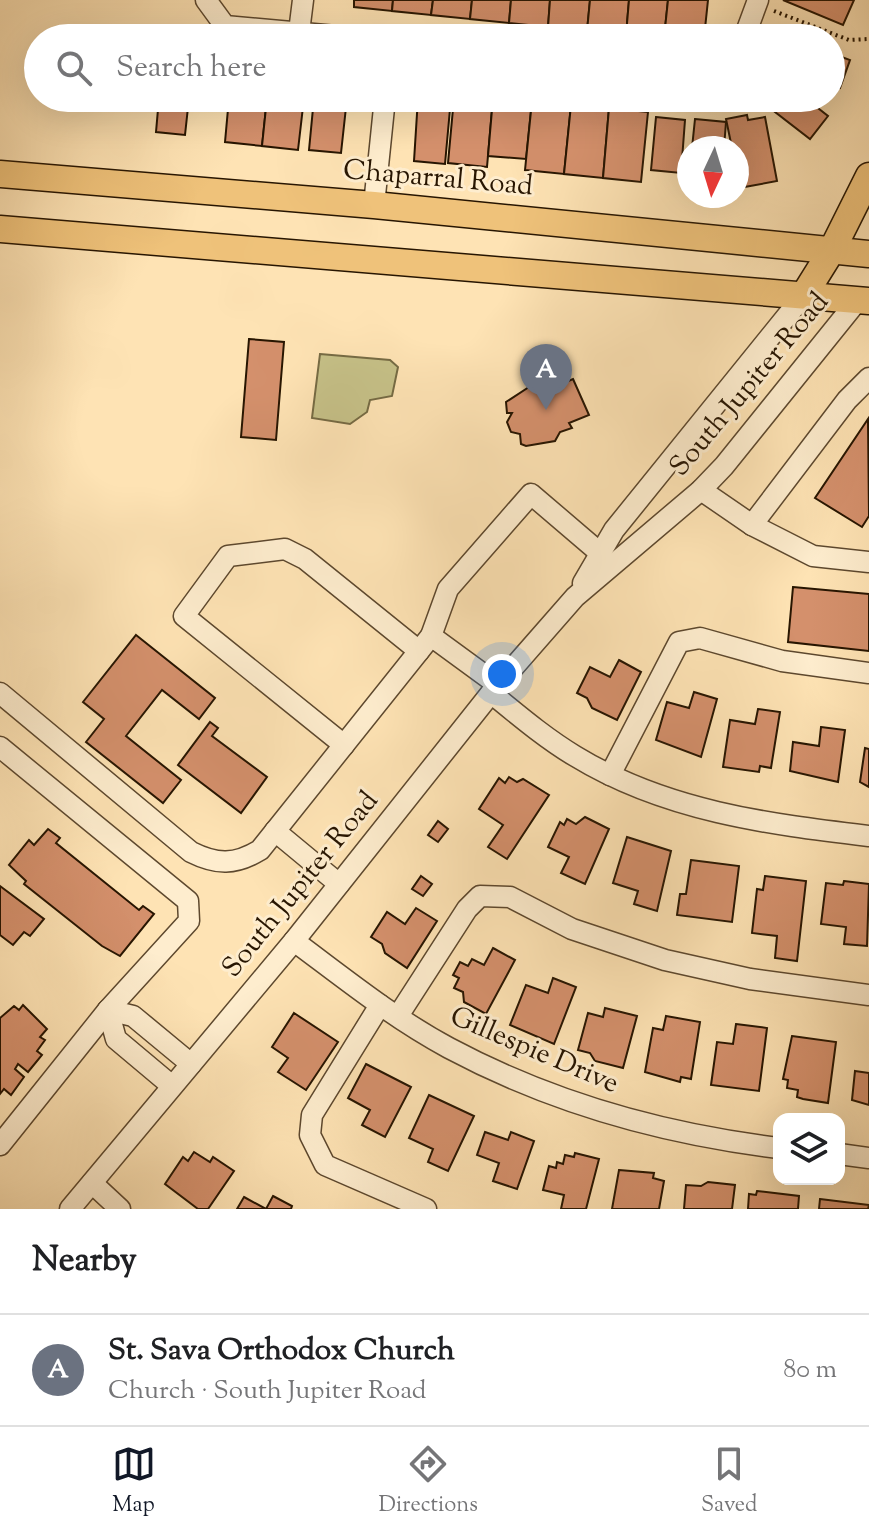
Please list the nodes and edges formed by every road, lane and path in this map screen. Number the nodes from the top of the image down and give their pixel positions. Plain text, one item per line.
1 (206, 0) edge
2 (303, 0) edge
3 (757, 2) edge
4 (224, 24) edge
5 (300, 24) edge
6 (749, 24) edge
7 (810, 24) edge
8 (845, 38) edge
9 (869, 39) edge
10 (384, 112) edge
11 (0, 174) edge
12 (869, 176) edge
13 (374, 205) junction
14 (0, 229) edge
15 (832, 250) junction
16 (869, 254) edge
17 (865, 294) edge
18 (804, 295) junction
19 (869, 378) edge
20 (701, 490) junction
21 (752, 525) junction
22 (600, 553) junction
23 (869, 562) edge
24 (575, 597) junction
25 (425, 643) junction
26 (869, 673) edge
27 (495, 689) junction
28 (0, 693) edge
29 (344, 745) junction
30 (0, 747) edge
31 (610, 775) junction
32 (275, 831) junction
33 (869, 836) edge
34 (339, 884) junction
35 (294, 941) junction
36 (869, 995) edge
37 (108, 1010) junction
38 (389, 1011) junction
39 (191, 1064) junction
40 (172, 1086) junction
41 (0, 1145) edge
42 (773, 1147) edge
43 (845, 1155) edge
44 (869, 1158) edge
45 (92, 1183) junction
46 (70, 1209) edge
47 (120, 1209) edge
48 (426, 1209) edge

1 - 4 street
2 - 5 street
3 - 6 street
3 - 7 path
8 - 9 path
10 - 13 street
11 - 13 main road, Chaparral Road
12 - 15 main road
13 - 15 main road, Chaparral Road
14 - 18 main road
15 - 16 main road, Chaparral Road
15 - 18 main road
17 - 18 main road
17 - 20 street, South Jupiter Road
18 - 22 street, South Jupiter Road
19 - 21 street
20 - 21 street
20 - 24 street, South Jupiter Road
21 - 23 street
22 - 24 street, South Jupiter Road
22 - 25 street
24 - 27 street, South Jupiter Road
25 - 27 street
25 - 29 street
25 - 29 street
26 - 31 street
27 - 31 street
27 - 34 street, South Jupiter Road
28 - 32 street
29 - 32 street
30 - 37 street
31 - 33 street
32 - 34 street
34 - 35 street, South Jupiter Road
35 - 38 street, Gillespie Drive
35 - 39 street, South Jupiter Road
36 - 38 street
37 - 39 street
37 - 40 street
37 - 41 street
38 - 42 street, Gillespie Drive
38 - 48 street
39 - 40 street, South Jupiter Road
40 - 45 street, South Jupiter Road
43 - 44 street
45 - 46 street, South Jupiter Road
45 - 47 street

